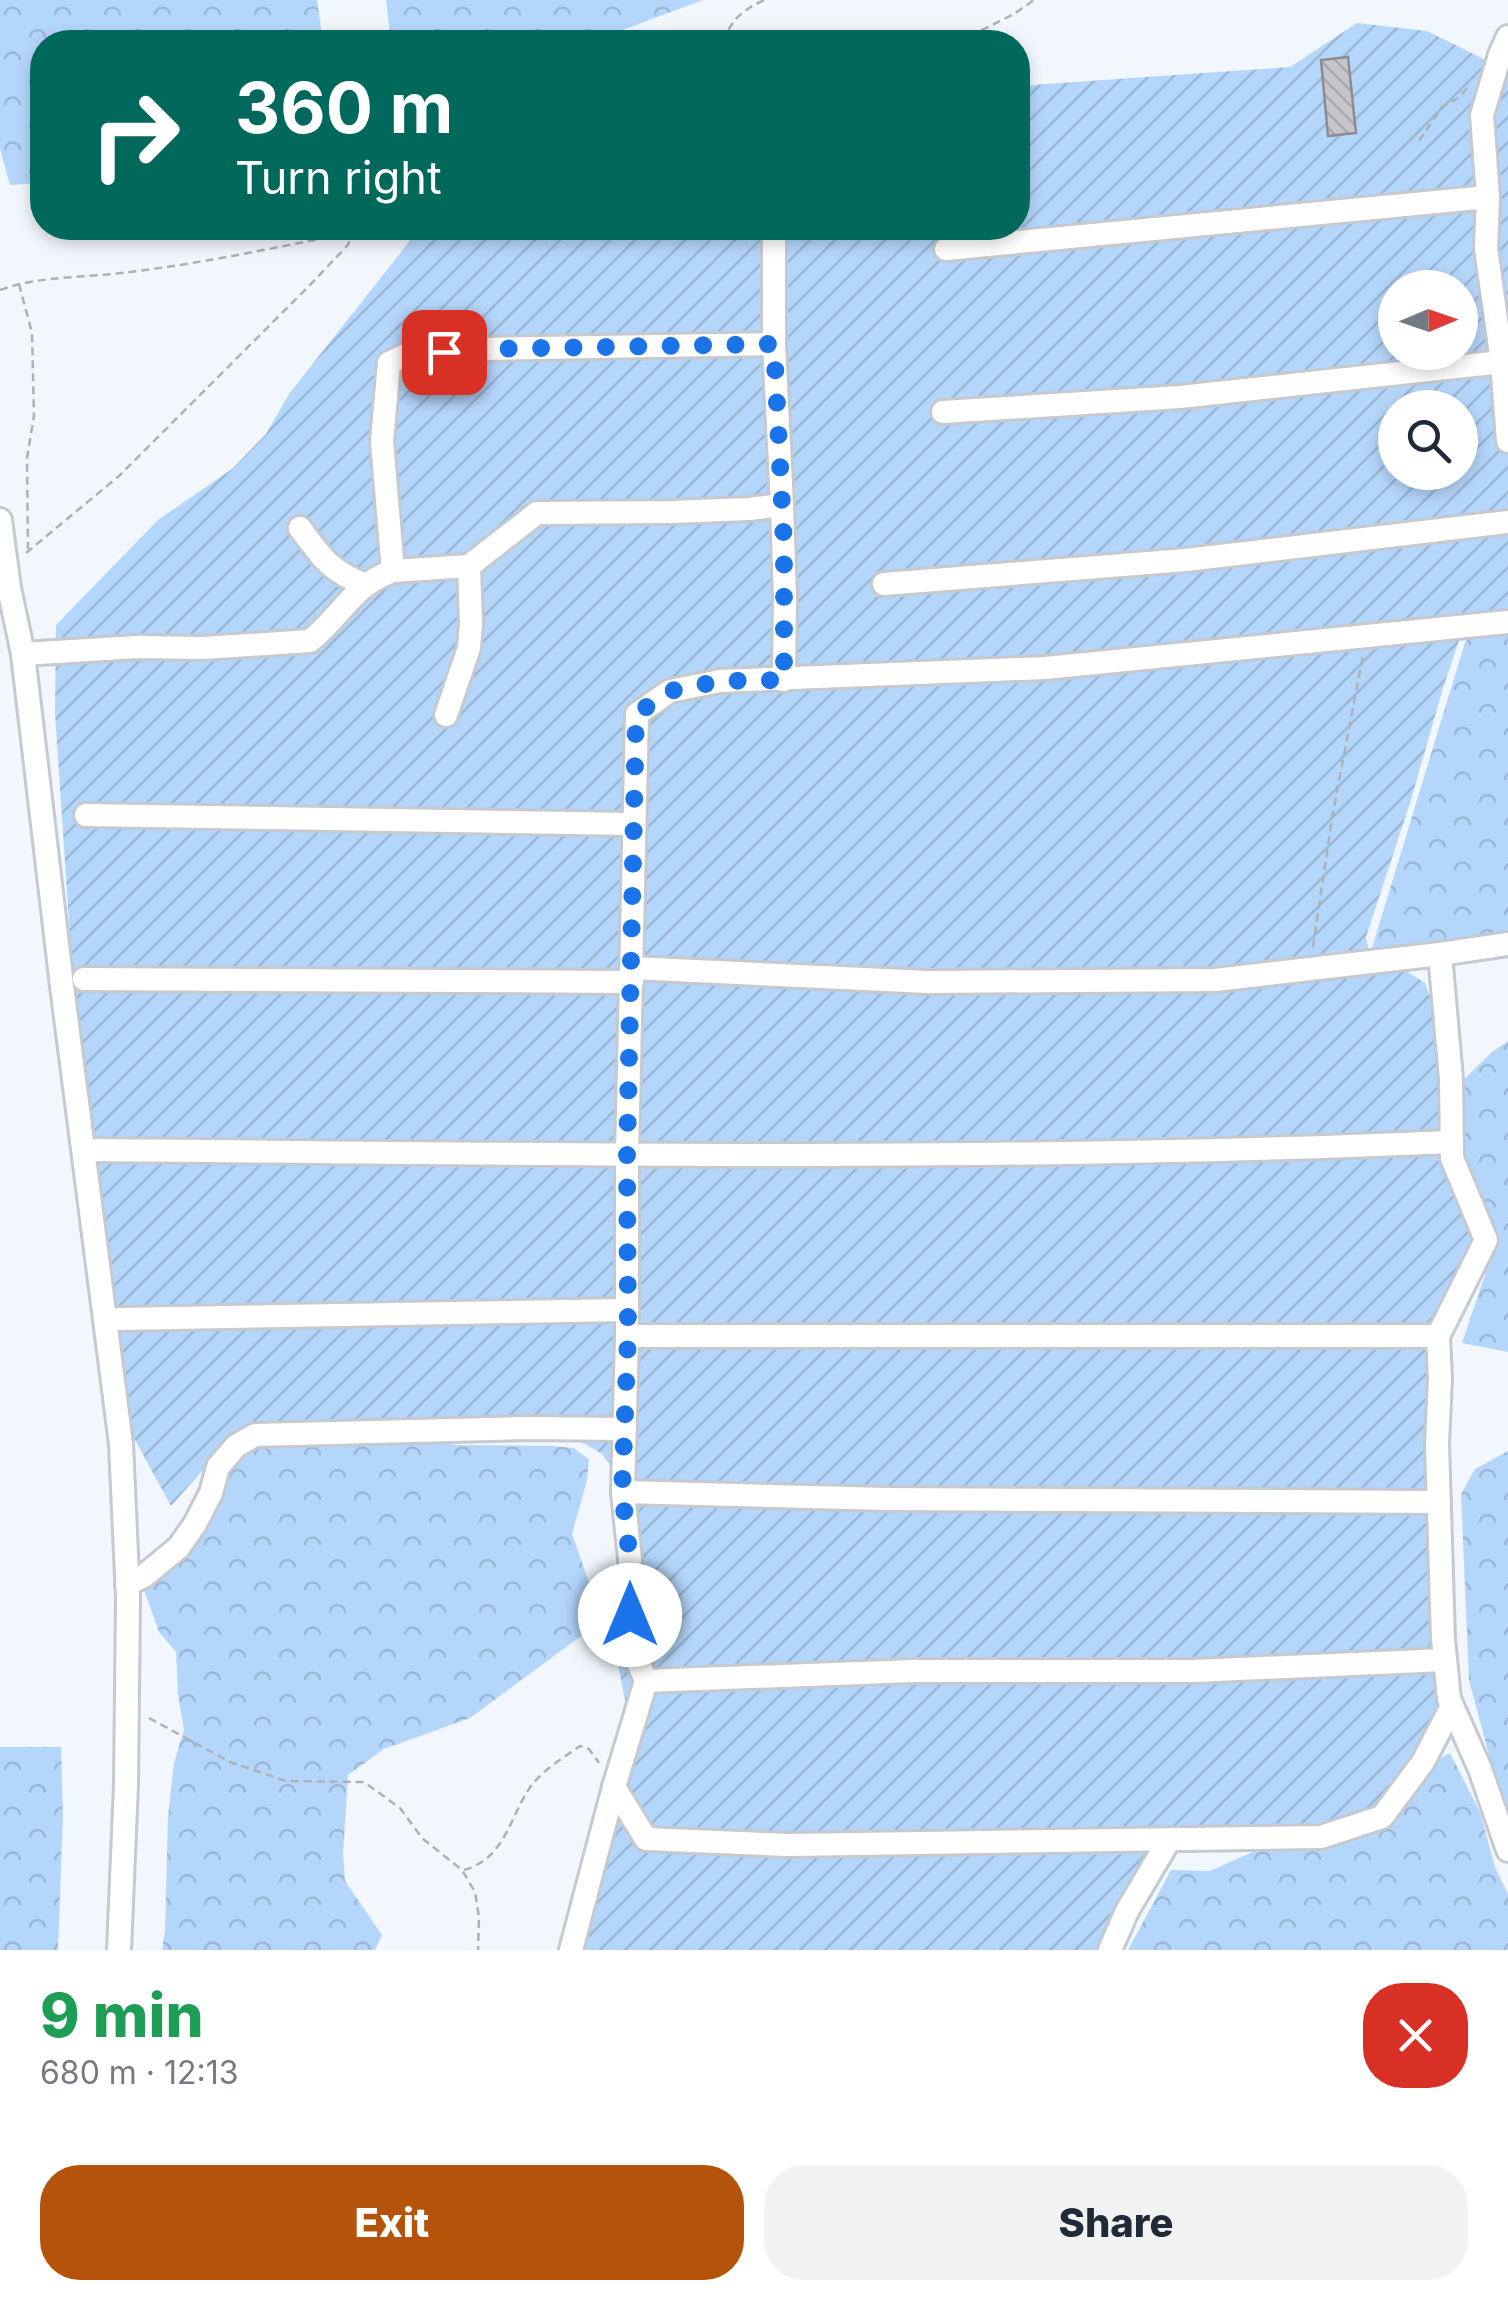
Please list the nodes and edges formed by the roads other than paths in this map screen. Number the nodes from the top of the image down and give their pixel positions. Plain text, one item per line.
1 (1508, 38) edge
2 (1488, 196) junction
3 (774, 240) edge
4 (1029, 240) edge
5 (1030, 240) edge
6 (946, 248) dead end
7 (774, 344) junction
8 (1502, 362) junction
9 (942, 412) dead end
10 (1508, 441) edge
11 (782, 505) junction
12 (0, 520) edge
13 (1508, 522) edge
14 (300, 528) dead end
15 (469, 566) junction
16 (392, 572) junction
17 (364, 584) junction
18 (884, 584) dead end
19 (1508, 622) edge
20 (23, 654) junction
21 (784, 680) junction
22 (446, 715) dead end
23 (86, 815) dead end
24 (634, 824) junction
25 (1508, 944) edge
26 (1440, 954) junction
27 (632, 975) junction
28 (84, 979) dead end
29 (1452, 1142) junction
30 (96, 1150) dead end
31 (627, 1155) junction
32 (627, 1310) junction
33 (120, 1319) dead end
34 (628, 1336) junction
35 (1438, 1336) junction
36 (624, 1429) junction
37 (622, 1492) junction
38 (1438, 1502) junction
39 (127, 1584) junction
40 (1446, 1660) junction
41 (646, 1681) junction
42 (1452, 1706) junction
43 (614, 1787) junction
44 (1169, 1840) junction
45 (1508, 1850) edge
46 (119, 1950) edge
47 (571, 1950) edge
48 (1110, 1950) edge

1 - 2 street
2 - 5 street
2 - 8 street
3 - 7 street
4 - 6 street
7 - 11 street
7 - 16 street
8 - 9 street
8 - 10 street
11 - 15 street
11 - 21 street
12 - 20 street
13 - 18 street
14 - 17 street
15 - 16 street
15 - 22 street
16 - 17 street
17 - 20 street
19 - 21 street
20 - 39 street
21 - 24 street
23 - 24 street
24 - 27 street
25 - 26 street
26 - 27 street
26 - 29 street
27 - 28 street
27 - 31 street
29 - 31 street
29 - 35 street
30 - 31 street
31 - 32 street
32 - 33 street
32 - 34 street
34 - 35 street
34 - 36 street
35 - 38 street
36 - 37 street
36 - 39 street
37 - 38 street
37 - 41 street
38 - 40 street
39 - 46 street
40 - 41 street
40 - 42 street
41 - 43 street
42 - 44 street
42 - 45 street
43 - 44 street
43 - 47 street
44 - 48 street

